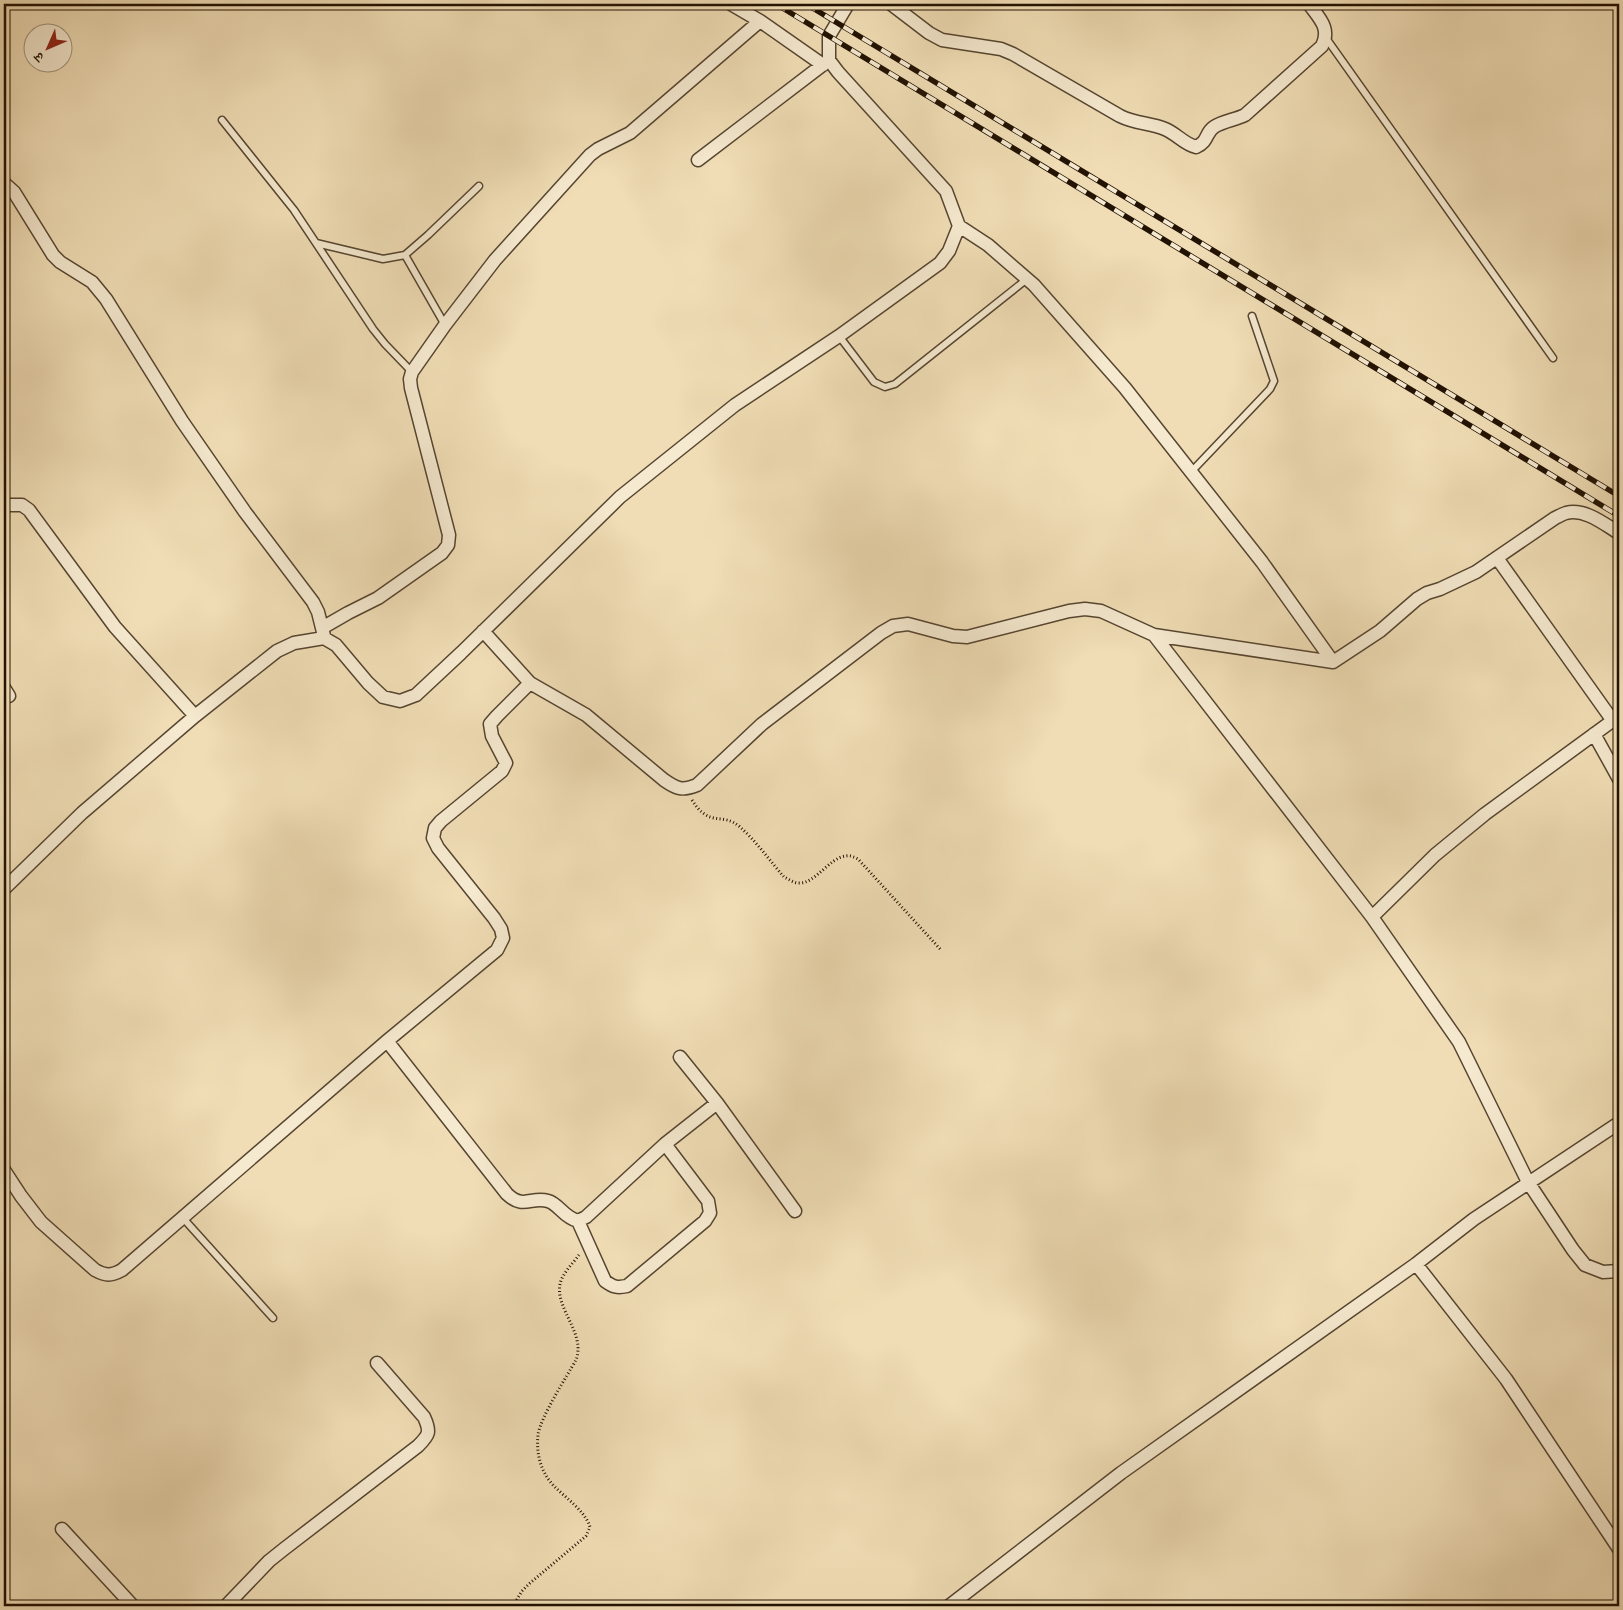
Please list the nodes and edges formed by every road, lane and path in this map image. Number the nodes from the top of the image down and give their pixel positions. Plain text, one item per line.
1 (732, 4) edge
2 (848, 4) edge
3 (891, 4) edge
4 (1308, 4) edge
5 (760, 21) junction
6 (1326, 38) junction
7 (826, 62) junction
8 (222, 120) dead end
9 (698, 160) dead end
10 (4, 183) edge
11 (479, 186) dead end
12 (959, 226) junction
13 (316, 243) junction
14 (405, 255) junction
15 (1027, 279) junction
16 (1252, 316) dead end
17 (445, 325) junction
18 (839, 336) junction
19 (1553, 358) dead end
20 (412, 372) junction
21 (1191, 472) junction
22 (4, 505) edge
23 (1619, 533) edge
24 (1497, 558) junction
25 (483, 631) junction
26 (323, 633) junction
27 (1154, 636) junction
28 (1333, 662) junction
29 (530, 683) junction
30 (195, 716) junction
31 (1616, 719) edge
32 (1594, 734) junction
33 (1619, 779) edge
34 (686, 789) junction
35 (4, 889) edge
36 (1372, 917) junction
37 (941, 950) dead end
38 (387, 1041) junction
39 (680, 1057) dead end
40 (717, 1103) junction
41 (1619, 1123) edge
42 (665, 1144) junction
43 (4, 1170) edge
44 (1528, 1182) junction
45 (795, 1211) dead end
46 (182, 1217) junction
47 (578, 1221) junction
48 (588, 1243) junction
49 (1416, 1264) junction
50 (1619, 1270) edge
51 (272, 1318) dead end
52 (377, 1363) dead end
53 (62, 1529) dead end
54 (1619, 1550) edge
55 (133, 1606) edge
56 (226, 1606) edge
57 (513, 1606) edge
58 (949, 1606) edge

1 - 5 street
2 - 7 street
3 - 6 street
4 - 6 street
5 - 7 street
5 - 17 street
6 - 19 lane
7 - 9 street
7 - 12 street
8 - 13 lane
10 - 26 street
11 - 14 lane
12 - 15 street
12 - 18 street
13 - 14 lane
13 - 20 lane
14 - 17 lane
15 - 18 lane
15 - 21 street
16 - 21 lane
17 - 20 street
18 - 25 street
20 - 26 street
21 - 28 street
22 - 30 street
23 - 24 street
24 - 28 street
24 - 31 street
25 - 26 street
25 - 29 street
26 - 30 street
27 - 28 street
27 - 34 street
27 - 36 street
29 - 34 street
29 - 38 street
30 - 35 street
31 - 32 street
32 - 33 street
32 - 36 street
34 - 37 path
36 - 44 street
38 - 46 street
38 - 47 street
39 - 40 street
40 - 42 street
40 - 45 street
41 - 44 street
42 - 47 street
42 - 48 street
43 - 46 street
44 - 49 street
44 - 50 street
46 - 51 lane
47 - 48 street
48 - 57 path
49 - 54 street
49 - 58 street
52 - 56 street
53 - 55 street

